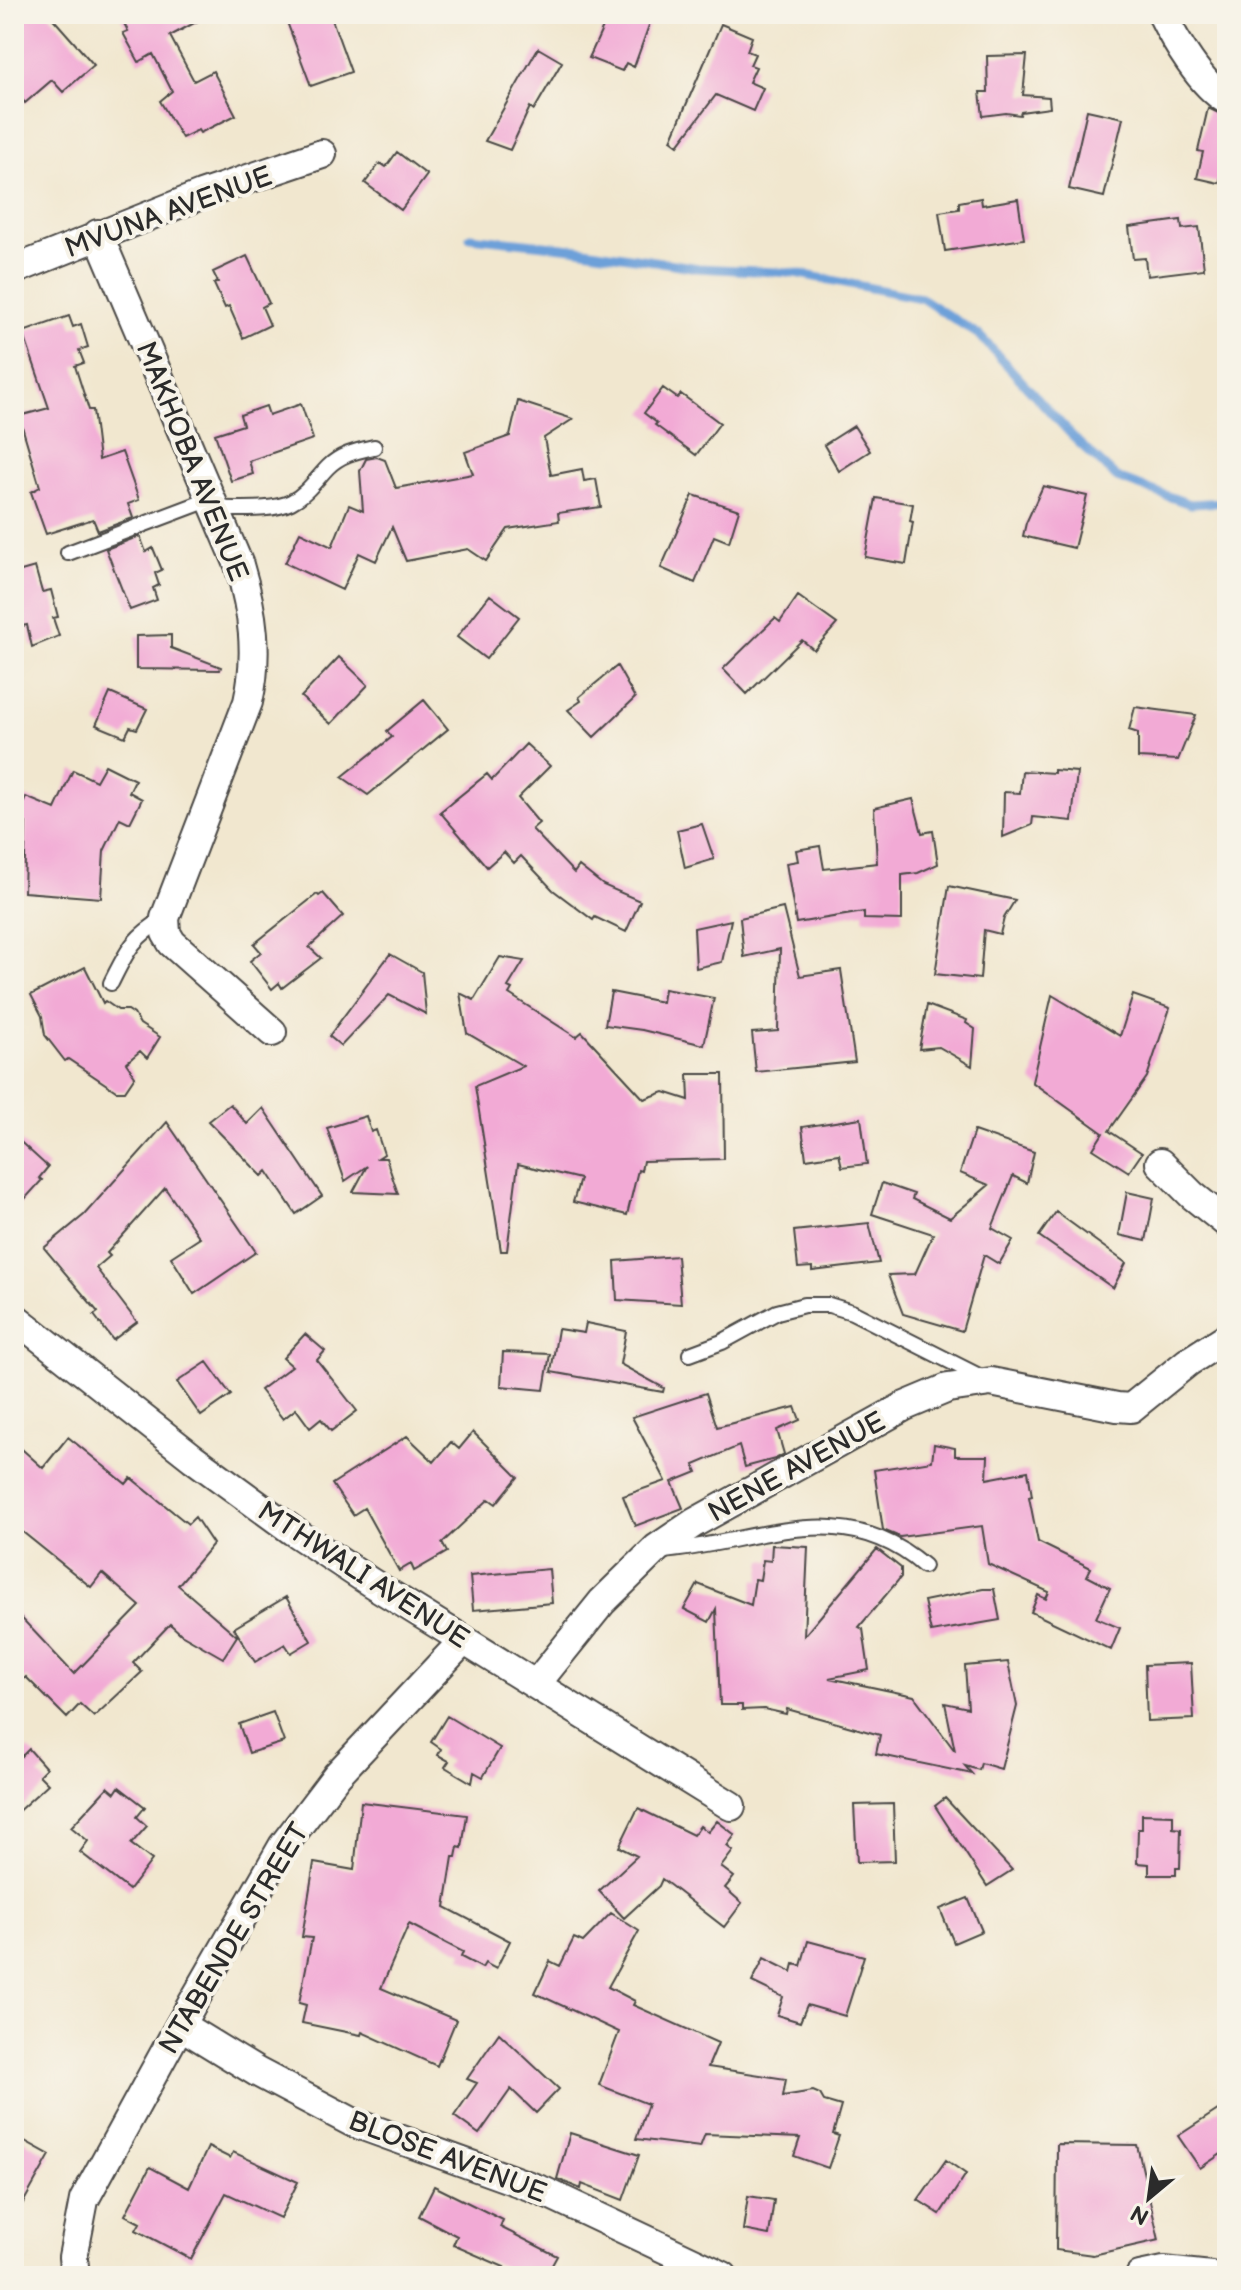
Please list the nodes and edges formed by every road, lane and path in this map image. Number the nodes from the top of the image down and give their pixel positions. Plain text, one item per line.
1 (1162, 14) edge
2 (1227, 100) edge
3 (322, 154) dead end
4 (98, 234) junction
5 (14, 270) edge
6 (374, 447) dead end
7 (213, 504) junction
8 (68, 553) dead end
9 (165, 918) junction
10 (111, 983) dead end
11 (272, 1032) dead end
12 (1160, 1163) dead end
13 (1227, 1223) edge
14 (14, 1317) edge
15 (1227, 1337) edge
16 (690, 1354) dead end
17 (991, 1382) junction
18 (654, 1551) junction
19 (924, 1566) dead end
20 (464, 1640) junction
21 (536, 1684) junction
22 (731, 1806) dead end
23 (180, 2025) junction
24 (75, 2276) edge
25 (723, 2276) edge
26 (1140, 2276) edge
27 (1211, 2276) edge

1 - 2 street
3 - 4 street, MVUNA AVENUE
4 - 5 street, MVUNA AVENUE
4 - 7 street, MAKHOBA AVENUE
6 - 7 lane
7 - 8 lane
7 - 9 street, MAKHOBA AVENUE
9 - 10 lane
9 - 11 street
12 - 13 street
14 - 20 street, MTHWALI AVENUE
15 - 17 street, NENE AVENUE
16 - 17 lane
17 - 18 street, NENE AVENUE
18 - 19 lane
18 - 21 street, NENE AVENUE
20 - 21 street, MTHWALI AVENUE
20 - 23 street, NTABENDE STREET
21 - 22 street, MTHWALI AVENUE
23 - 24 street, NTABENDE STREET
23 - 25 street, BLOSE AVENUE
26 - 27 street

